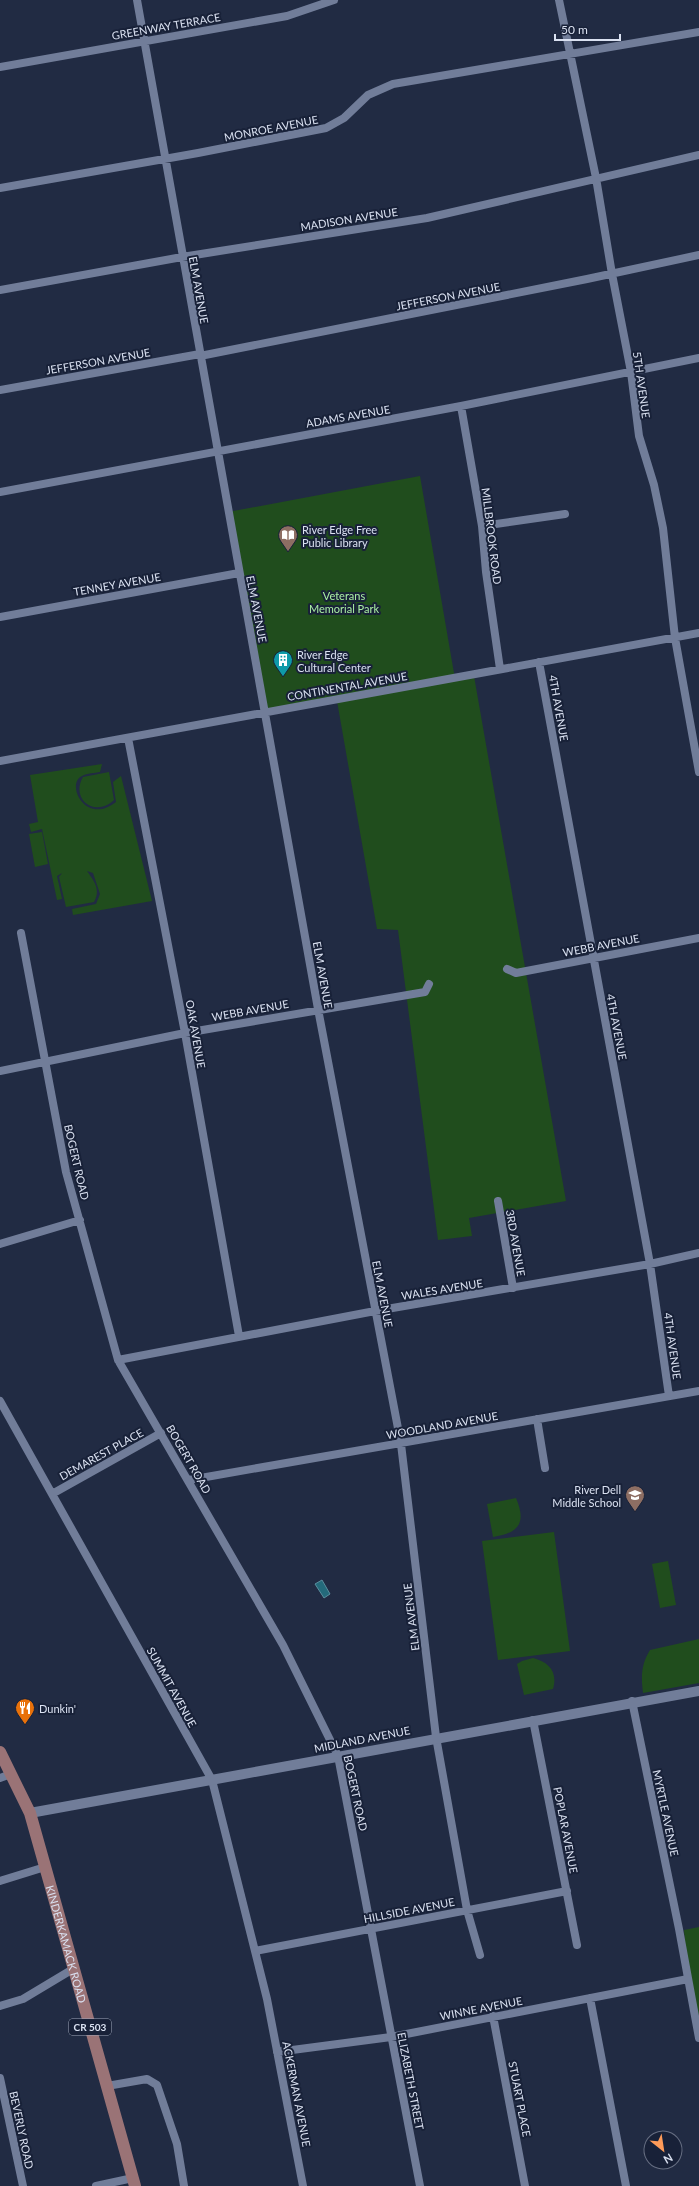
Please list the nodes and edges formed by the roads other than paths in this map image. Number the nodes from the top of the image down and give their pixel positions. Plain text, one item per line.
1 (136, 0) edge
2 (334, 0) edge
3 (559, 0) edge
4 (699, 32) edge
5 (144, 42) junction
6 (570, 55) junction
7 (0, 68) edge
8 (699, 155) edge
9 (165, 159) junction
10 (596, 178) junction
11 (0, 188) edge
12 (699, 255) edge
13 (182, 257) junction
14 (612, 274) junction
15 (0, 290) edge
16 (200, 355) junction
17 (699, 358) edge
18 (631, 372) junction
19 (0, 390) edge
20 (461, 406) junction
21 (217, 451) junction
22 (0, 492) edge
23 (565, 514) dead end
24 (482, 526) junction
25 (239, 573) junction
26 (0, 617) edge
27 (699, 633) edge
28 (675, 638) junction
29 (539, 662) junction
30 (500, 669) junction
31 (266, 712) junction
32 (128, 738) junction
33 (0, 761) edge
34 (699, 772) edge
35 (21, 933) dead end
36 (699, 938) edge
37 (593, 958) junction
38 (507, 969) dead end
39 (429, 984) dead end
40 (318, 1009) junction
41 (185, 1033) junction
42 (45, 1062) junction
43 (0, 1071) edge
44 (498, 1201) dead end
45 (80, 1220) junction
46 (0, 1244) edge
47 (699, 1253) edge
48 (650, 1264) junction
49 (513, 1288) junction
50 (375, 1311) junction
51 (239, 1336) junction
52 (118, 1360) junction
53 (699, 1391) edge
54 (669, 1396) junction
55 (0, 1401) edge
56 (537, 1419) junction
57 (161, 1434) junction
58 (401, 1444) junction
59 (545, 1468) dead end
60 (189, 1480) junction
61 (52, 1494) junction
62 (699, 1690) edge
63 (632, 1702) junction
64 (533, 1720) junction
65 (436, 1737) junction
66 (0, 1752) edge
67 (338, 1756) junction
68 (6, 1776) edge
69 (212, 1780) junction
70 (30, 1813) junction
71 (45, 1867) junction
72 (0, 1881) edge
73 (567, 1891) junction
74 (467, 1910) junction
75 (371, 1928) junction
76 (577, 1945) dead end
77 (255, 1951) junction
78 (480, 1955) dead end
79 (73, 1969) junction
80 (381, 1979) joint
81 (688, 1979) junction
82 (590, 1998) junction
83 (0, 2006) edge
84 (268, 2006) joint
85 (493, 2016) junction
86 (391, 2037) junction
87 (699, 2038) edge
88 (277, 2052) junction
89 (0, 2078) edge
90 (107, 2086) junction
91 (134, 2182) edge
92 (23, 2186) edge
93 (96, 2186) edge
94 (184, 2186) edge
95 (304, 2186) edge
96 (420, 2186) edge
97 (525, 2186) edge
98 (626, 2186) edge

1 - 5 street, ELM AVENUE
2 - 5 street, GREENWAY TERRACE
3 - 6 street, 5TH AVENUE
4 - 6 street, MONROE AVENUE
5 - 7 street, GREENWAY TERRACE
5 - 9 street, ELM AVENUE
6 - 9 street, MONROE AVENUE
6 - 10 street, 5TH AVENUE
8 - 10 street, MADISON AVENUE
9 - 11 street, MONROE AVENUE
9 - 13 street, ELM AVENUE
10 - 13 street, MADISON AVENUE
10 - 14 street, 5TH AVENUE
12 - 14 street, JEFFERSON AVENUE
13 - 15 street, MADISON AVENUE
13 - 16 street, ELM AVENUE
14 - 16 street, JEFFERSON AVENUE
14 - 18 street, 5TH AVENUE
16 - 19 street, JEFFERSON AVENUE
16 - 21 street, ELM AVENUE
17 - 18 street, ADAMS AVENUE
18 - 20 street, ADAMS AVENUE
18 - 28 street, 5TH AVENUE
20 - 21 street, ADAMS AVENUE
20 - 24 street, MILLBROOK ROAD
21 - 22 street, ADAMS AVENUE
21 - 25 street, ELM AVENUE
23 - 24 street
24 - 30 street, MILLBROOK ROAD
25 - 26 street, TENNEY AVENUE
25 - 31 street, ELM AVENUE
27 - 28 street, CONTINENTAL AVENUE
28 - 29 street, CONTINENTAL AVENUE
28 - 34 street, 5TH AVENUE
29 - 30 street, CONTINENTAL AVENUE
29 - 37 street, 4TH AVENUE
30 - 31 street, CONTINENTAL AVENUE
31 - 32 street, CONTINENTAL AVENUE
31 - 40 street, ELM AVENUE
32 - 33 street, CONTINENTAL AVENUE
32 - 41 street, OAK AVENUE
35 - 42 street, BOGERT ROAD
36 - 37 street, WEBB AVENUE
37 - 38 street, WEBB AVENUE
37 - 48 street, 4TH AVENUE
39 - 40 street, WEBB AVENUE
40 - 41 street, WEBB AVENUE
40 - 50 street, ELM AVENUE
41 - 42 street, WEBB AVENUE
41 - 51 street, OAK AVENUE
42 - 43 street, WEBB AVENUE
42 - 45 street, BOGERT ROAD
44 - 49 street, 3RD AVENUE
45 - 46 street
45 - 52 street, BOGERT ROAD
47 - 48 street, WALES AVENUE
48 - 49 street, WALES AVENUE
48 - 54 street, 4TH AVENUE
49 - 50 street, WALES AVENUE
50 - 51 street, WALES AVENUE
50 - 58 street, ELM AVENUE
51 - 52 street, WALES AVENUE
52 - 57 street, BOGERT ROAD
53 - 54 street, WOODLAND AVENUE
54 - 56 street, WOODLAND AVENUE
55 - 61 street, SUMMIT AVENUE
56 - 58 street, WOODLAND AVENUE
56 - 59 street
57 - 60 street, BOGERT ROAD
57 - 61 street, DEMAREST PLACE
58 - 60 street, WOODLAND AVENUE
58 - 65 street, ELM AVENUE
60 - 67 street, BOGERT ROAD
61 - 69 street, SUMMIT AVENUE
62 - 63 street, MIDLAND AVENUE
63 - 64 street, MIDLAND AVENUE
63 - 81 street, MYRTLE AVENUE
64 - 65 street, MIDLAND AVENUE
64 - 73 street, POPLAR AVENUE
65 - 67 street, MIDLAND AVENUE
65 - 74 street, ELM AVENUE
66 - 68 main road, KINDERKAMACK ROAD / CR 503
67 - 69 street, MIDLAND AVENUE
67 - 75 street, BOGERT ROAD
68 - 70 main road, KINDERKAMACK ROAD / CR 503
69 - 70 street, MIDLAND AVENUE
69 - 77 street, SUMMIT AVENUE
70 - 71 main road, KINDERKAMACK ROAD / CR 503
71 - 72 street
71 - 79 main road, KINDERKAMACK ROAD / CR 503
73 - 74 street, HILLSIDE AVENUE
73 - 76 street, POPLAR AVENUE
74 - 75 street, HILLSIDE AVENUE
74 - 78 street, ELM AVENUE
75 - 77 street, HILLSIDE AVENUE
75 - 80 street, BOGERT ROAD
77 - 84 street, SUMMIT AVENUE
79 - 83 street
79 - 90 main road, KINDERKAMACK ROAD / CR 503
80 - 86 street, ELIZABETH STREET
81 - 82 street, WINNE AVENUE
81 - 87 street, MYRTLE AVENUE
82 - 85 street, WINNE AVENUE
82 - 98 street
84 - 88 street, ACKERMAN AVENUE
85 - 86 street, WINNE AVENUE
85 - 97 street, STUART PLACE
86 - 88 street, WINNE AVENUE
86 - 96 street, ELIZABETH STREET
88 - 95 street, ACKERMAN AVENUE
89 - 92 street, BEVERLY ROAD
90 - 91 main road, KINDERKAMACK ROAD / CR 503
90 - 94 street
91 - 93 street

